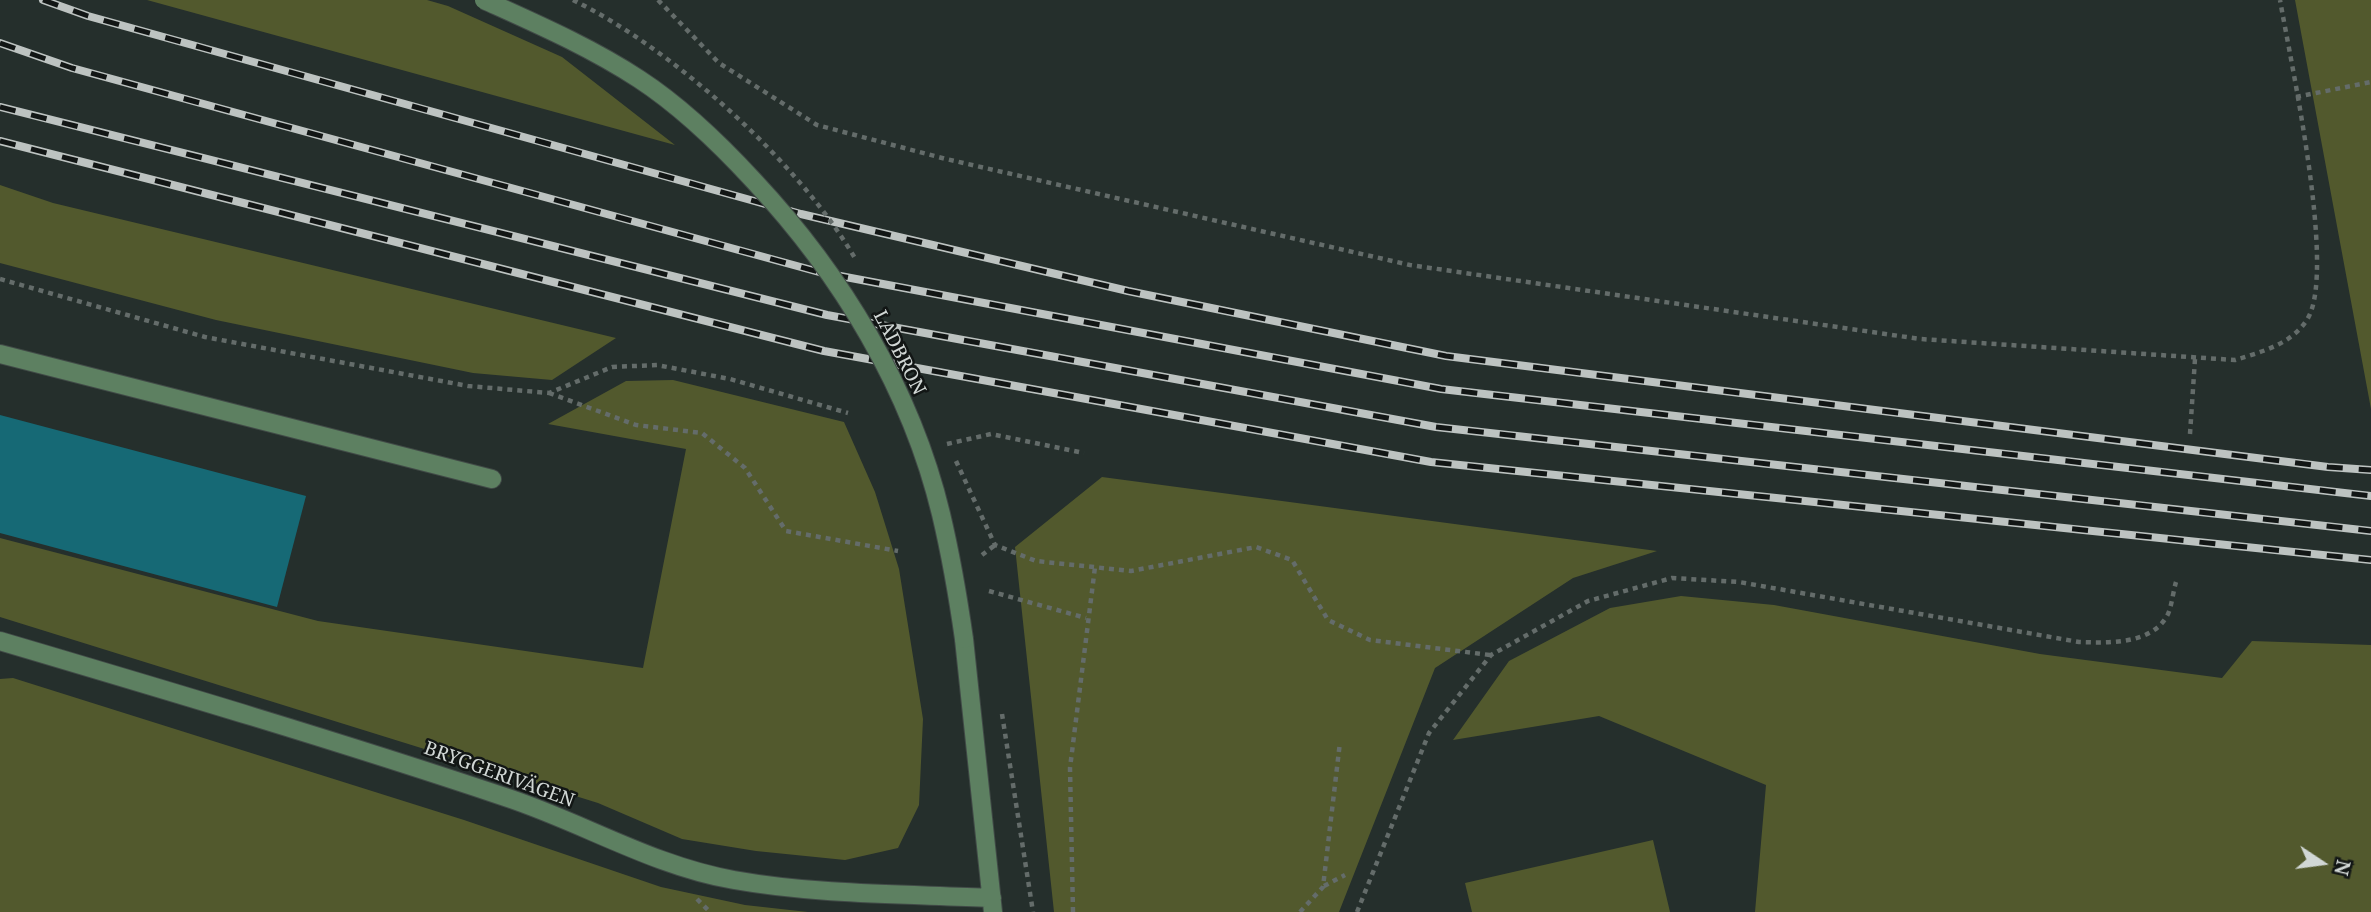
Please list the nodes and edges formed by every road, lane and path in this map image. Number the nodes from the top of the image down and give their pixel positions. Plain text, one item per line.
1 (484, 0) edge
2 (658, 0) edge
3 (2280, 0) edge
4 (2371, 82) edge
5 (2297, 97) junction
6 (0, 279) edge
7 (0, 354) edge
8 (2196, 359) junction
9 (549, 393) junction
10 (848, 413) dead end
11 (2190, 434) dead end
12 (1084, 453) dead end
13 (492, 479) dead end
14 (995, 545) junction
15 (898, 551) dead end
16 (982, 555) dead end
17 (1095, 566) junction
18 (2176, 582) dead end
19 (989, 591) dead end
20 (1086, 618) junction
21 (0, 640) edge
22 (1491, 655) junction
23 (1002, 713) dead end
24 (1340, 742) dead end
25 (1345, 874) dead end
26 (1324, 887) junction
27 (993, 905) edge
28 (1032, 912) edge
29 (1073, 912) edge
30 (1300, 912) edge
31 (1357, 912) edge

1 - 27 street, LADBRON, bridge
2 - 8 path
3 - 5 path
4 - 5 path
5 - 8 path
6 - 9 path
7 - 13 street
8 - 11 path
9 - 10 path
9 - 15 path
12 - 14 path
14 - 16 path
14 - 17 path
17 - 20 path
17 - 22 path
18 - 22 path
19 - 20 path
20 - 29 path
21 - 27 street, BRYGGERIVÄGEN
22 - 31 path
23 - 28 path
24 - 26 path
25 - 26 path
26 - 30 path

